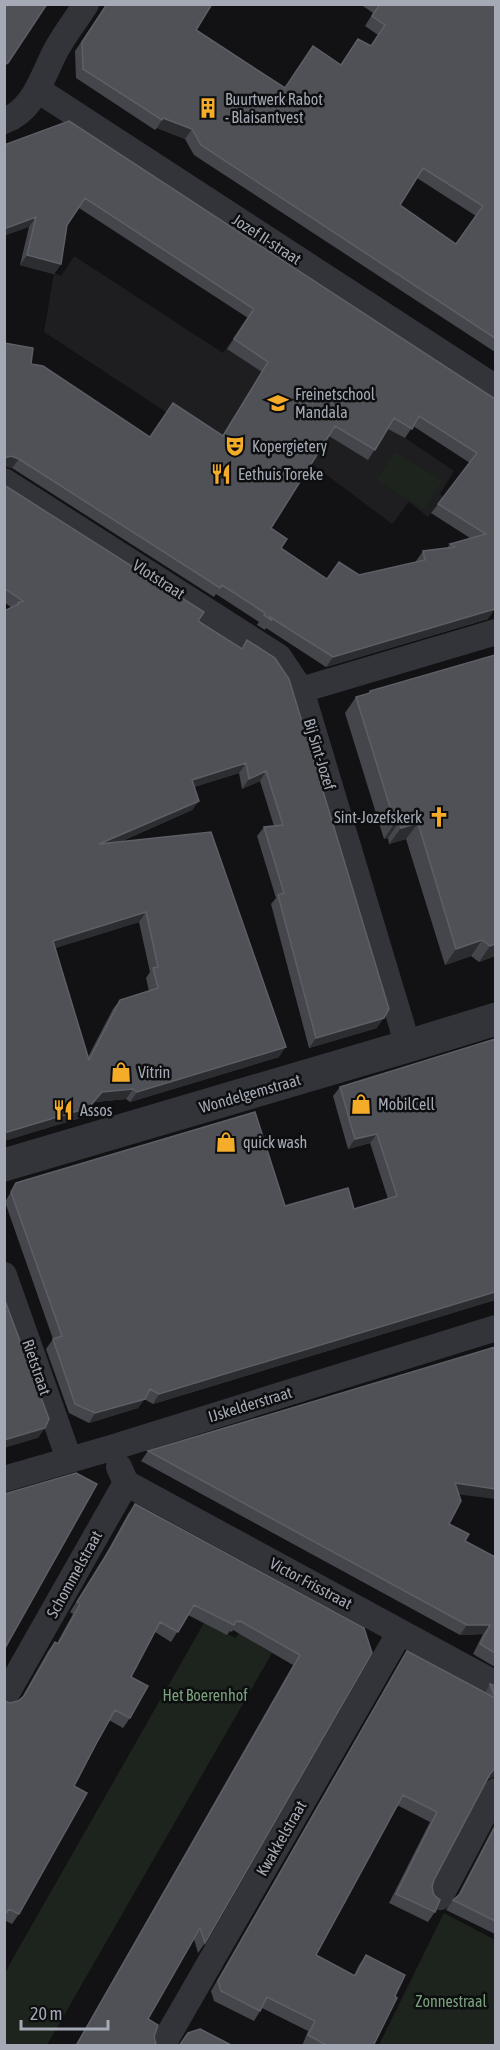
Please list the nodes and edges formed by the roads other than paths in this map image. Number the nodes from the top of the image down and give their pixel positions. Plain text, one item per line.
1 (86, 4) edge
2 (38, 90) junction
3 (4, 121) edge
4 (495, 387) edge
5 (4, 481) edge
6 (495, 633) edge
7 (301, 690) junction
8 (495, 1019) edge
9 (408, 1046) junction
10 (4, 1165) edge
11 (4, 1275) edge
12 (495, 1328) edge
13 (111, 1448) junction
14 (69, 1459) junction
15 (4, 1479) edge
16 (126, 1483) junction
17 (400, 1632) junction
18 (495, 1684) edge
19 (4, 1698) edge
20 (495, 1791) edge
21 (440, 1897) edge
22 (162, 2046) edge

1 - 2 street
2 - 3 street
2 - 4 street, Jozef II-straat
5 - 7 street, Vlotstraat
6 - 7 street
7 - 9 street, Bij Sint-Jozef
8 - 9 street, Wondelgemstraat
9 - 10 street, Wondelgemstraat
11 - 14 street, Rietstraat
12 - 13 street, IJskelderstraat
13 - 14 street, IJskelderstraat
13 - 16 street
14 - 15 street, IJskelderstraat
16 - 17 street, Victor Frisstraat
16 - 19 street, Schommelstraat
17 - 18 street, Victor Frisstraat
17 - 22 street, Kwakkelstraat
20 - 21 street

